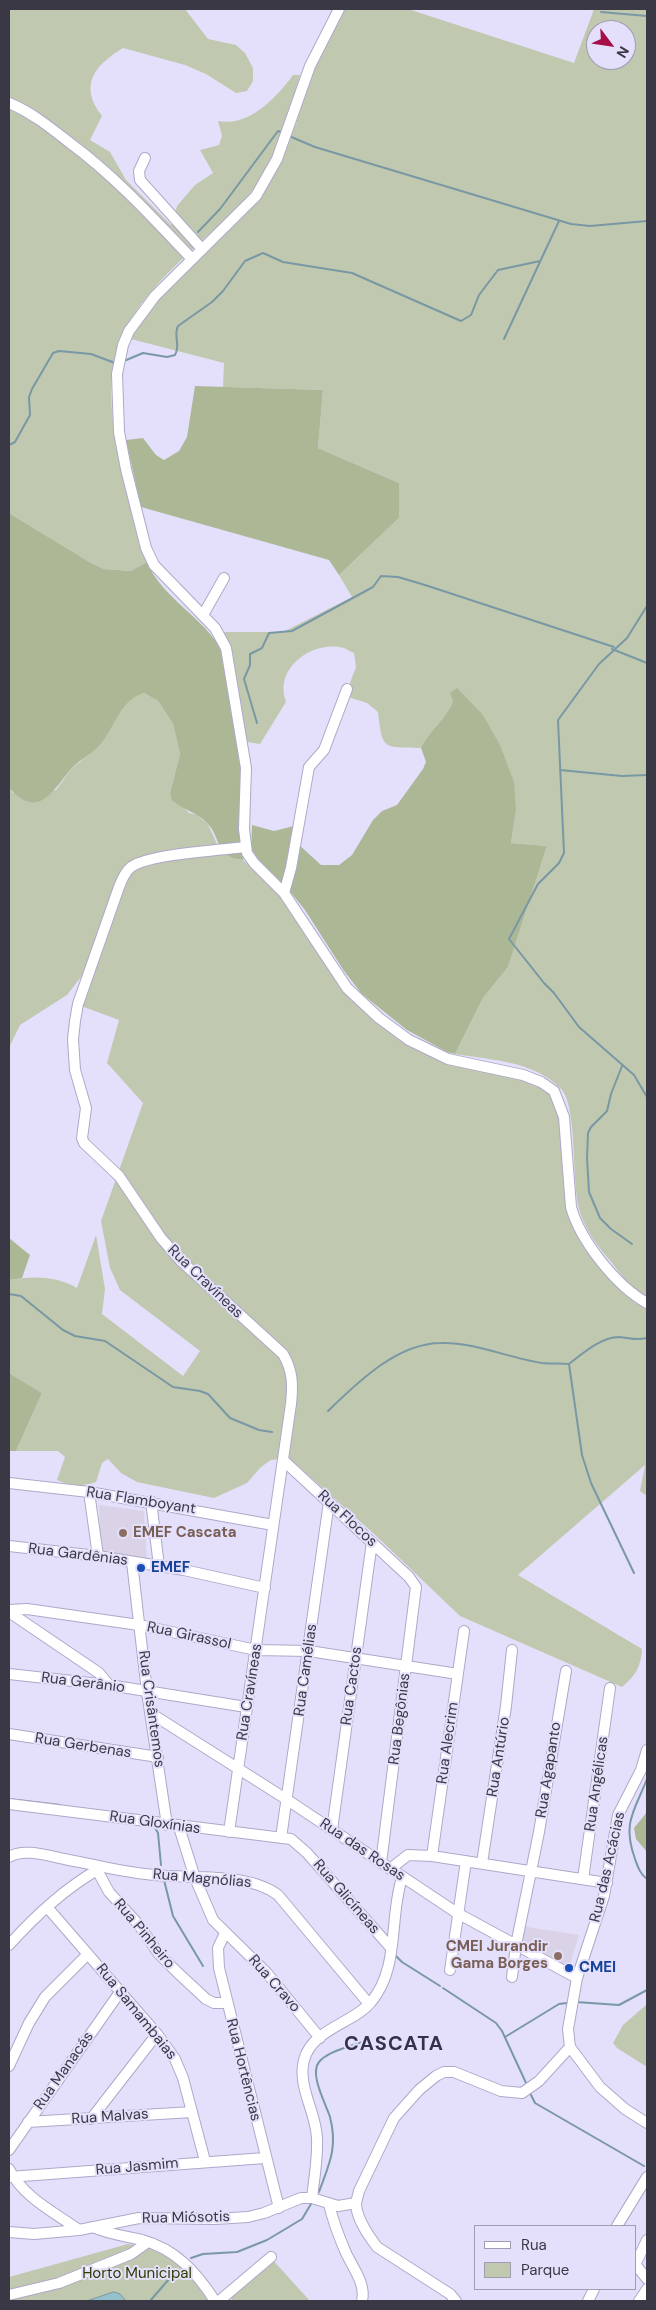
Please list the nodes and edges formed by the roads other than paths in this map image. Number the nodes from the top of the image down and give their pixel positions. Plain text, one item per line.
1 (340, 9) edge
2 (9, 103) edge
3 (145, 158) dead end
4 (202, 249) junction
5 (192, 259) junction
6 (224, 578) dead end
7 (203, 615) junction
8 (347, 689) dead end
9 (246, 847) junction
10 (284, 893) junction
11 (647, 1303) edge
12 (284, 1460) junction
13 (9, 1484) edge
14 (89, 1492) junction
15 (151, 1501) junction
16 (329, 1502) junction
17 (273, 1524) junction
18 (372, 1542) junction
19 (9, 1546) edge
20 (98, 1556) junction
21 (132, 1562) junction
22 (158, 1566) junction
23 (410, 1577) joint
24 (265, 1588) junction
25 (9, 1611) edge
26 (139, 1625) junction
27 (464, 1631) dead end
28 (256, 1650) junction
29 (512, 1650) dead end
30 (309, 1651) junction
31 (356, 1659) junction
32 (407, 1667) junction
33 (566, 1671) dead end
34 (9, 1674) edge
35 (458, 1674) junction
36 (110, 1685) junction
37 (610, 1688) dead end
38 (147, 1692) junction
39 (246, 1708) junction
40 (152, 1714) junction
41 (9, 1734) edge
42 (647, 1750) edge
43 (158, 1757) junction
44 (238, 1768) junction
45 (286, 1799) junction
46 (9, 1804) edge
47 (167, 1826) junction
48 (179, 1827) junction
49 (332, 1830) junction
50 (229, 1832) junction
51 (281, 1838) junction
52 (300, 1845) joint
53 (11, 1856) edge
54 (432, 1856) junction
55 (466, 1861) junction
56 (482, 1863) junction
57 (385, 1866) junction
58 (96, 1867) junction
59 (532, 1870) junction
60 (195, 1878) junction
61 (402, 1878) junction
62 (583, 1879) junction
63 (607, 1882) junction
64 (47, 1907) junction
65 (457, 1913) junction
66 (225, 1933) junction
67 (9, 1945) edge
68 (516, 1945) junction
69 (391, 1948) junction
70 (88, 1954) junction
71 (450, 1970) dead end
72 (512, 1977) dead end
73 (577, 1978) junction
74 (120, 1992) junction
75 (226, 2004) junction
76 (369, 2004) junction
77 (157, 2034) junction
78 (320, 2038) junction
79 (570, 2046) junction
80 (9, 2066) edge
81 (192, 2112) junction
82 (91, 2119) junction
83 (28, 2122) junction
84 (647, 2123) edge
85 (9, 2150) edge
86 (265, 2158) junction
87 (205, 2161) junction
88 (10, 2175) edge
89 (647, 2177) edge
90 (312, 2198) junction
91 (356, 2203) junction
92 (329, 2204) junction
93 (279, 2208) junction
94 (618, 2225) edge
95 (92, 2227) junction
96 (78, 2230) junction
97 (9, 2232) edge
98 (647, 2240) edge
99 (148, 2242) junction
100 (271, 2257) dead end
101 (636, 2262) edge
102 (636, 2265) edge
103 (647, 2279) edge
104 (647, 2289) edge
105 (9, 2295) edge
106 (215, 2301) edge
107 (219, 2301) edge
108 (362, 2301) edge
109 (456, 2301) edge
110 (639, 2301) edge

1 - 4 street
2 - 5 street
3 - 4 street
4 - 5 street
5 - 7 street
6 - 7 street
7 - 9 street
8 - 10 street
9 - 10 street
9 - 12 street, Rua Cravíneas
10 - 11 street
12 - 16 street, Rua Flocos
12 - 17 street, Rua Cravíneas
13 - 14 street, Rua Flamboyant
14 - 15 street, Rua Flamboyant
14 - 20 street
15 - 17 street, Rua Flamboyant
15 - 22 street
16 - 18 street, Rua Flocos
16 - 30 street, Rua Camélias
17 - 24 street, Rua Cravíneas
18 - 23 street, Rua Flocos
18 - 31 street, Rua Cactos
19 - 20 street, Rua Gardênias
20 - 21 street, Rua Gardênias
21 - 22 street, Rua Gardênias
21 - 26 street, Rua Crisântemos
22 - 24 street, Rua Gardênias
23 - 32 street, Rua Begônias
24 - 28 street, Rua Cravíneas
25 - 26 street, Rua Girassol
25 - 36 street
26 - 28 street, Rua Girassol
26 - 38 street, Rua Crisântemos
27 - 35 street, Rua Alecrim
28 - 30 street, Rua Girassol
28 - 39 street, Rua Cravíneas
29 - 56 street, Rua Antúrio
30 - 31 street, Rua Girassol
30 - 45 street, Rua Camélias
31 - 32 street, Rua Girassol
31 - 49 street, Rua Cactos
32 - 35 street, Rua Girassol
32 - 57 street, Rua Begônias
33 - 59 street, Rua Agapanto
34 - 36 street, Rua Gerânio
35 - 54 street, Rua Alecrim
36 - 38 street, Rua Gerânio
37 - 62 street, Rua Angélicas
38 - 39 street, Rua Gerânio
38 - 40 street, Rua Crisântemos
39 - 44 street, Rua Cravíneas
40 - 43 street, Rua Crisântemos
40 - 44 street, Rua das Rosas
41 - 43 street, Rua Gerbenas
42 - 63 street, Rua das Acácias
43 - 47 street, Rua Crisântemos
44 - 45 street, Rua das Rosas
44 - 50 street, Rua Cravíneas
45 - 49 street, Rua das Rosas
45 - 51 street, Rua Camélias
46 - 47 street, Rua Gloxínias
47 - 48 street, Rua Gloxínias
48 - 50 street, Rua Gloxínias
48 - 60 street, Rua Cravo
49 - 57 street, Rua das Rosas
50 - 51 street, Rua Gloxínias
51 - 52 street, Rua Gloxínias
52 - 69 street, Rua Glicíneas
53 - 58 street, Rua Magnólias
54 - 55 street
54 - 57 street
55 - 56 street
55 - 65 street
56 - 59 street
57 - 61 street, Rua das Rosas
58 - 60 street, Rua Magnólias
58 - 64 street
58 - 75 street, Rua Pinheiro
59 - 62 street
59 - 68 street, Rua Agapanto
60 - 66 street, Rua Cravo
60 - 76 street, Rua Magnólias
61 - 65 street, Rua das Rosas
61 - 69 street
62 - 63 street
63 - 73 street, Rua das Acácias
64 - 67 street
64 - 70 street, Rua Samambaias
65 - 68 street, Rua das Rosas
65 - 71 street
66 - 75 street, Rua Hortências
66 - 78 street, Rua Cravo
68 - 72 street, Rua Agapanto
68 - 73 street, Rua das Rosas
69 - 76 street
70 - 74 street, Rua Samambaias
70 - 80 street
73 - 79 street, Rua das Acácias
74 - 77 street, Rua Samambaias
74 - 83 street, Rua Manacás
75 - 86 street, Rua Hortências
76 - 78 street
77 - 81 street, Rua Samambaias
77 - 82 street
78 - 90 street
79 - 84 street
79 - 91 street
81 - 82 street, Rua Malvas
81 - 87 street, Rua Samambaias
82 - 83 street, Rua Malvas
83 - 85 street, Rua Manacás
86 - 87 street, Rua Jasmim
86 - 93 street, Rua Hortências
87 - 88 street, Rua Jasmim
88 - 96 street
89 - 94 street
90 - 92 street
90 - 93 street, Rua Miósotis
91 - 92 street
91 - 109 street
92 - 108 street
93 - 95 street, Rua Miósotis
95 - 96 street, Rua Miósotis
95 - 99 street
96 - 97 street, Rua Miósotis
98 - 101 street
99 - 105 street
99 - 106 street
100 - 107 street
102 - 103 street
104 - 110 street

